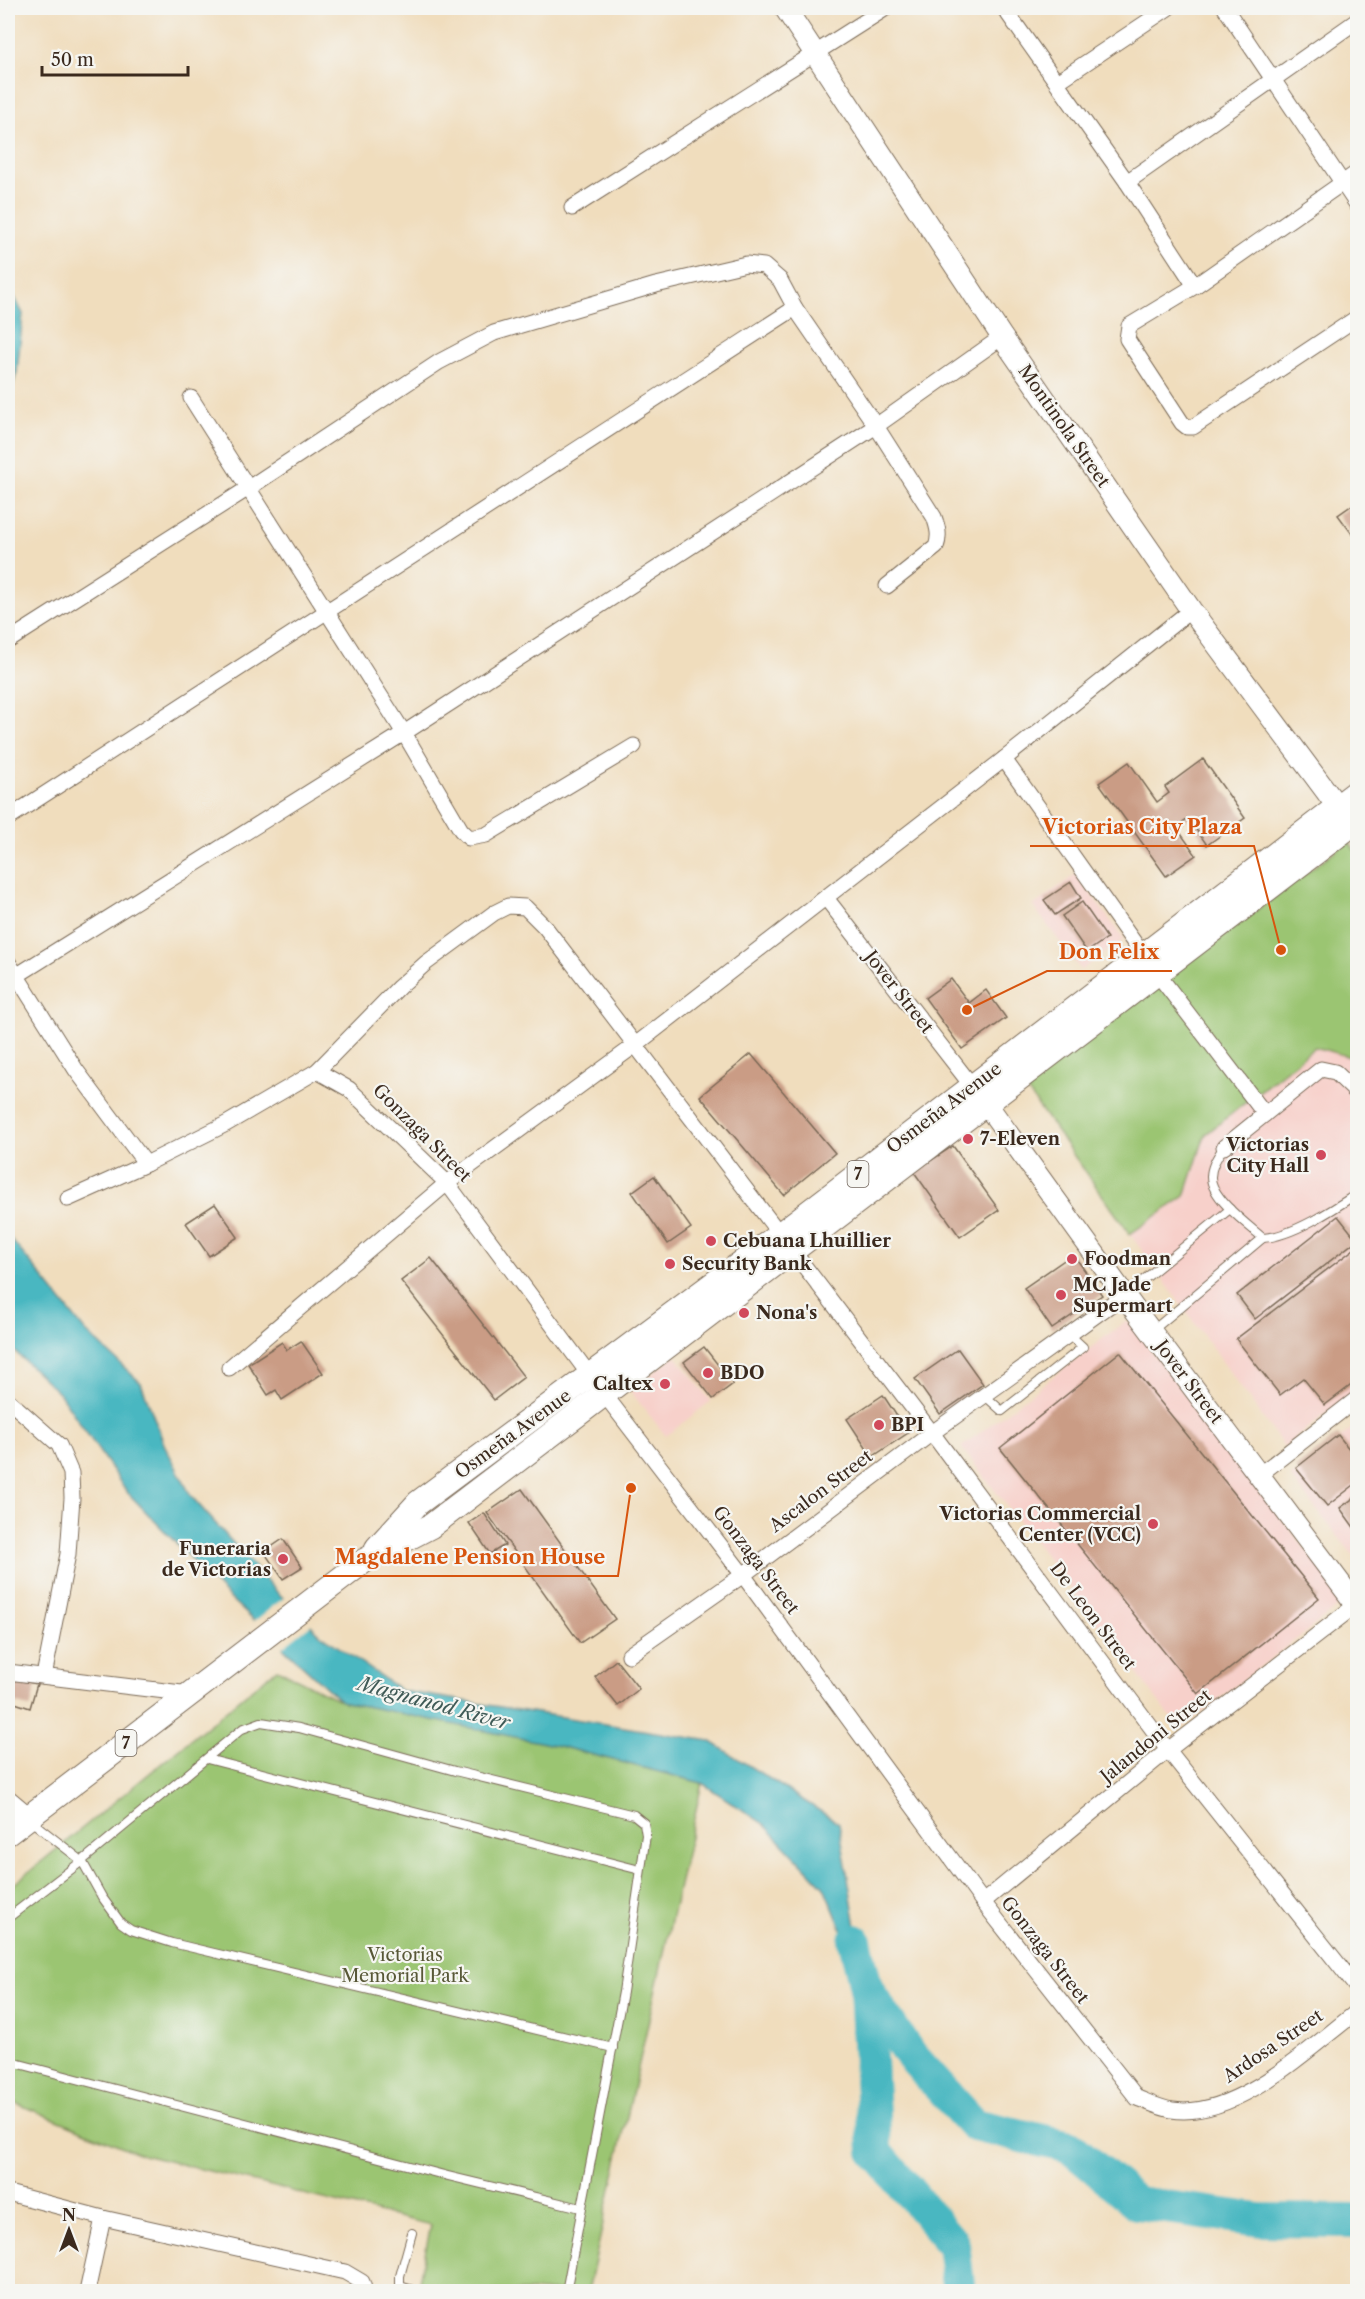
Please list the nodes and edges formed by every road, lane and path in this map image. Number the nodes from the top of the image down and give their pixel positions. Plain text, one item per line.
1 (785, 8) edge
2 (886, 8) edge
3 (1004, 8) edge
4 (1168, 8) edge
5 (1225, 8) edge
6 (1358, 20) edge
7 (816, 52) junction
8 (1272, 79) junction
9 (1057, 82) junction
10 (1358, 172) edge
11 (1127, 182) junction
12 (1342, 183) junction
13 (1358, 206) edge
14 (572, 208) dead end
15 (1195, 286) junction
16 (795, 308) junction
17 (1358, 317) edge
18 (1002, 337) junction
19 (191, 398) dead end
20 (876, 426) junction
21 (248, 489) junction
22 (887, 586) dead end
23 (1191, 610) junction
24 (327, 611) junction
25 (8, 641) edge
26 (404, 733) junction
27 (634, 746) dead end
28 (1004, 759) junction
29 (1358, 791) edge
30 (8, 818) edge
31 (1351, 821) edge
32 (826, 898) junction
33 (1150, 965) junction
34 (12, 969) edge
35 (634, 1046) junction
36 (317, 1071) junction
37 (1358, 1094) edge
38 (979, 1095) junction
39 (1265, 1114) junction
40 (1224, 1146) joint
41 (146, 1164) junction
42 (447, 1183) junction
43 (1358, 1193) edge
44 (68, 1199) dead end
45 (1230, 1209) junction
46 (1263, 1238) junction
47 (785, 1243) junction
48 (1124, 1296) junction
49 (1152, 1332) junction
50 (1070, 1335) junction
51 (230, 1368) dead end
52 (598, 1385) junction
53 (984, 1395) junction
54 (1358, 1398) edge
55 (8, 1400) edge
56 (932, 1433) junction
57 (1259, 1475) junction
58 (743, 1575) junction
59 (1357, 1606) edge
60 (629, 1655) dead end
61 (8, 1672) edge
62 (44, 1676) junction
63 (190, 1694) junction
64 (1168, 1750) junction
65 (207, 1758) junction
66 (8, 1802) edge
67 (27, 1817) junction
68 (8, 1833) edge
69 (82, 1861) junction
70 (640, 1870) junction
71 (983, 1902) junction
72 (8, 1918) edge
73 (1358, 1989) edge
74 (1358, 2011) edge
75 (613, 2048) junction
76 (8, 2061) edge
77 (1137, 2098) joint
78 (8, 2193) edge
79 (581, 2208) junction
80 (103, 2218) junction
81 (412, 2233) dead end
82 (87, 2292) edge
83 (365, 2292) edge
84 (419, 2292) edge
85 (566, 2292) edge

1 - 7 street, Montinola Street
2 - 7 street
3 - 9 street
4 - 9 street
5 - 8 street
6 - 8 street
7 - 14 street
7 - 18 street, Montinola Street
8 - 11 street
8 - 12 street
9 - 11 street
10 - 12 street
11 - 15 street
12 - 13 street
12 - 15 street
15 - 17 street
16 - 20 street
16 - 21 street
16 - 24 street
18 - 20 street
18 - 23 street, Montinola Street
19 - 21 street
20 - 22 street
20 - 26 street
21 - 24 street
21 - 25 street
23 - 28 street
23 - 31 street, Montinola Street
24 - 26 street
24 - 30 street
26 - 27 street
26 - 34 street
28 - 32 street
28 - 33 street
29 - 31 main road, Osmeña Avenue / 7
31 - 33 main road, Osmeña Avenue / 7
32 - 35 street
32 - 38 street, Jover Street
33 - 38 main road, Osmeña Avenue / 7
33 - 39 street
34 - 41 street
35 - 36 street, De Leon Street
35 - 42 street
35 - 47 street, De Leon Street
36 - 41 street, De Leon Street
36 - 42 street, Gonzaga Street
37 - 39 street
38 - 47 main road, Osmeña Avenue / 7
38 - 48 street, Jover Street
39 - 40 street
40 - 45 lane
41 - 44 street, De Leon Street
42 - 51 street
42 - 52 street, Gonzaga Street
43 - 46 lane
45 - 46 lane
45 - 48 lane
46 - 49 lane
47 - 52 main road, Osmeña Avenue / 7
47 - 56 street, De Leon Street
48 - 49 street, Jover Street
48 - 50 street, Ascalon Street
49 - 57 street, Jover Street
50 - 53 street, Ascalon Street
50 - 53 lane
52 - 58 street, Gonzaga Street
52 - 63 main road, Osmeña Avenue / 7
53 - 56 street, Ascalon Street
54 - 57 street
55 - 62 street
56 - 58 street, Ascalon Street
56 - 64 street, De Leon Street
57 - 59 street, Jover Street
58 - 60 street, Ascalon Street
58 - 71 street, Gonzaga Street
59 - 64 street, Jalandoni Street
61 - 62 street
62 - 63 street
63 - 67 main road, Osmeña Avenue / 7
64 - 71 street, Jalandoni Street
64 - 73 street, De Leon Street
65 - 69 lane
65 - 70 lane
65 - 70 lane
66 - 67 street
67 - 68 main road, Osmeña Avenue / 7
67 - 69 lane
69 - 72 lane
69 - 75 lane
70 - 75 lane
71 - 77 street, Gonzaga Street
74 - 77 street, Ardosa Street
75 - 79 lane
76 - 79 lane
78 - 80 street
79 - 85 lane
80 - 82 street
80 - 83 street
81 - 84 lane

